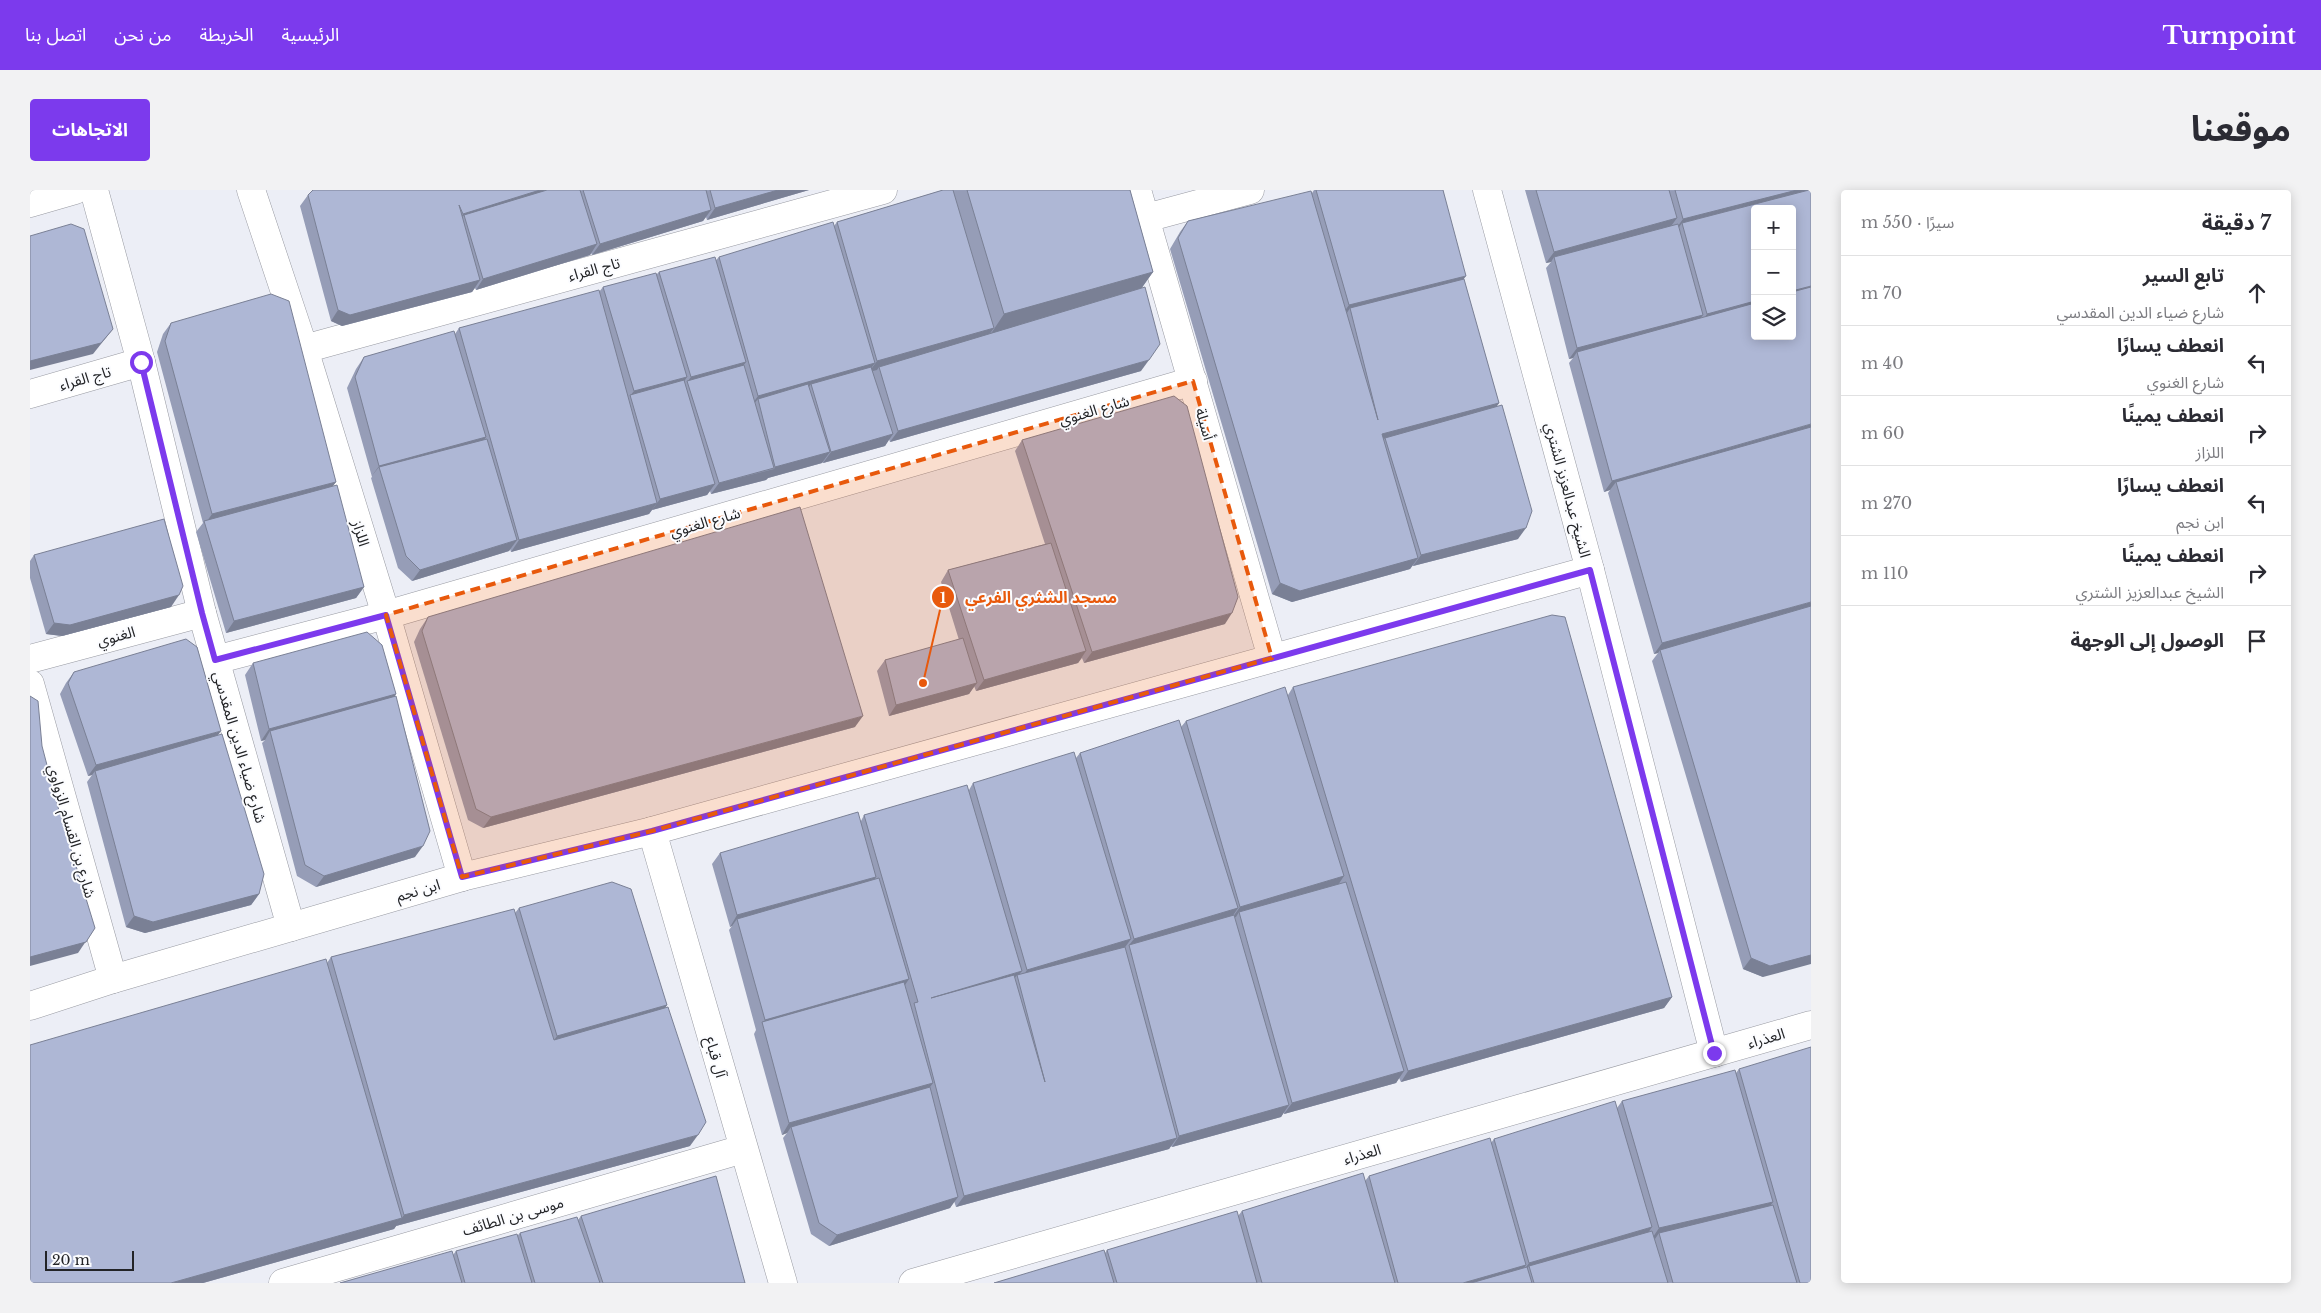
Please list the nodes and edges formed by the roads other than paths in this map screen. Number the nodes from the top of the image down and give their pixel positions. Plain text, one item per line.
1 (75, 190) edge
2 (94, 190) edge
3 (253, 190) edge
4 (883, 190) edge
5 (1138, 190) edge
6 (1250, 190) edge
7 (1487, 190) edge
8 (30, 203) edge
9 (1146, 218) junction
10 (304, 349) junction
11 (141, 362) junction
12 (1192, 381) junction
13 (30, 394) edge
14 (1590, 570) junction
15 (202, 613) junction
16 (386, 615) junction
17 (1272, 658) junction
18 (30, 659) edge
19 (215, 660) junction
20 (30, 684) edge
21 (652, 831) junction
22 (462, 877) junction
23 (291, 927) junction
24 (113, 979) junction
25 (30, 1006) edge
26 (1811, 1025) edge
27 (1714, 1053) junction
28 (743, 1149) junction
29 (283, 1283) edge
30 (783, 1283) edge
31 (913, 1283) edge

1 - 8 street
2 - 11 street, شارع ضياء الدين المقدسي
3 - 10 street, اللزاز
4 - 10 street, تاج القراء
5 - 9 street, أسيلة
6 - 9 street
7 - 14 street, الشيخ عبدالعزيز الشتري
9 - 12 street, أسيلة
10 - 16 street, اللزاز
11 - 13 street, تاج القراء
11 - 15 street, شارع ضياء الدين المقدسي
12 - 16 street, شارع الغنوي
12 - 17 street, أسيلة
14 - 17 street, ابن نجم
14 - 27 street, الشيخ عبدالعزيز الشتري
15 - 18 street, الغنوي
15 - 19 street, شارع ضياء الدين المقدسي
16 - 19 street, شارع الغنوي
16 - 22 street, اللزاز
17 - 21 street, ابن نجم
19 - 23 street, شارع ضياء الدين المقدسي
20 - 24 street, شارع بن القسام الزواوي
21 - 22 street, ابن نجم
21 - 28 street, آل قباع
22 - 23 street, ابن نجم
23 - 24 street, ابن نجم
24 - 25 street, ابن نجم
26 - 27 street, العذراء
27 - 31 street, العذراء
28 - 29 street, موسى بن الطائف
28 - 30 street, آل قباع

